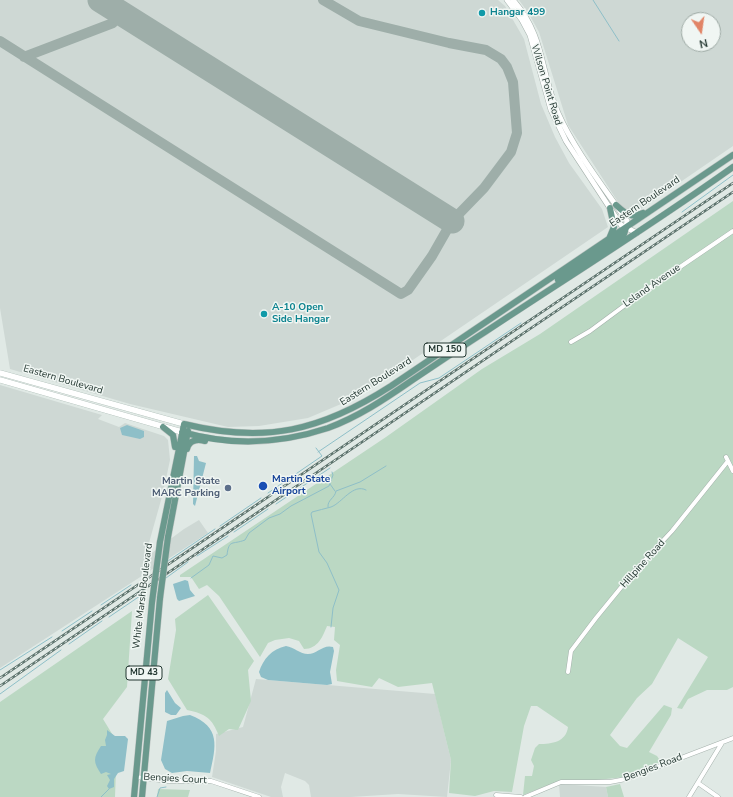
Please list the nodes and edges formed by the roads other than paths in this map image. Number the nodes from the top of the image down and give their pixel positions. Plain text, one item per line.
1 (507, 0) edge
2 (513, 0) edge
3 (567, 137) junction
4 (733, 155) edge
5 (733, 167) edge
6 (662, 203) junction
7 (613, 207) junction
8 (626, 228) junction
9 (733, 231) edge
10 (637, 233) junction
11 (609, 239) junction
12 (530, 302) junction
13 (571, 342) dead end
14 (0, 373) edge
15 (0, 380) edge
16 (186, 425) junction
17 (163, 427) junction
18 (185, 433) junction
19 (216, 440) junction
20 (174, 466) junction
21 (733, 471) edge
22 (178, 481) junction
23 (568, 672) dead end
24 (733, 738) edge
25 (723, 742) junction
26 (136, 777) junction
27 (144, 778) junction
28 (698, 783) junction
29 (496, 795) dead end
30 (134, 797) edge
31 (142, 797) edge
32 (259, 797) edge
33 (521, 797) edge
34 (525, 797) edge
35 (689, 797) edge
36 (718, 797) edge

1 - 3 street, Wilson Point Road
2 - 3 street, Wilson Point Road
3 - 7 street, Wilson Point Road
4 - 6 main road, Eastern Boulevard / MD 150
5 - 10 main road, Eastern Boulevard / MD 150
6 - 7 main road
6 - 8 main road, Eastern Boulevard / MD 150
7 - 8 street, Wilson Point Road
7 - 11 main road
8 - 10 street, Wilson Point Road
8 - 11 main road, Eastern Boulevard / MD 150
8 - 12 main road
9 - 13 street, Leland Avenue
10 - 12 main road, Eastern Boulevard / MD 150
11 - 16 main road, Eastern Boulevard / MD 150
12 - 19 main road, Eastern Boulevard / MD 150
14 - 16 main road, Eastern Boulevard / MD 150
15 - 17 main road, Eastern Boulevard / MD 150
16 - 18 main road, White Marsh Boulevard / MD 43
17 - 18 main road, Eastern Boulevard / MD 150
17 - 20 main road
18 - 19 main road, Eastern Boulevard / MD 150
18 - 20 main road, White Marsh Boulevard / MD 43
18 - 22 main road, White Marsh Boulevard / MD 43
19 - 22 main road
20 - 26 main road, White Marsh Boulevard / MD 43, bridge
21 - 23 street, Hillpine Road
22 - 27 main road, White Marsh Boulevard / MD 43, bridge
24 - 25 street, Bengies Road
25 - 28 street
25 - 34 street, Bengies Road
26 - 27 street, Bengies Court
26 - 30 main road, White Marsh Boulevard / MD 43
27 - 31 main road, White Marsh Boulevard / MD 43
27 - 32 street, Bengies Court
28 - 35 street
28 - 36 street
29 - 33 street

